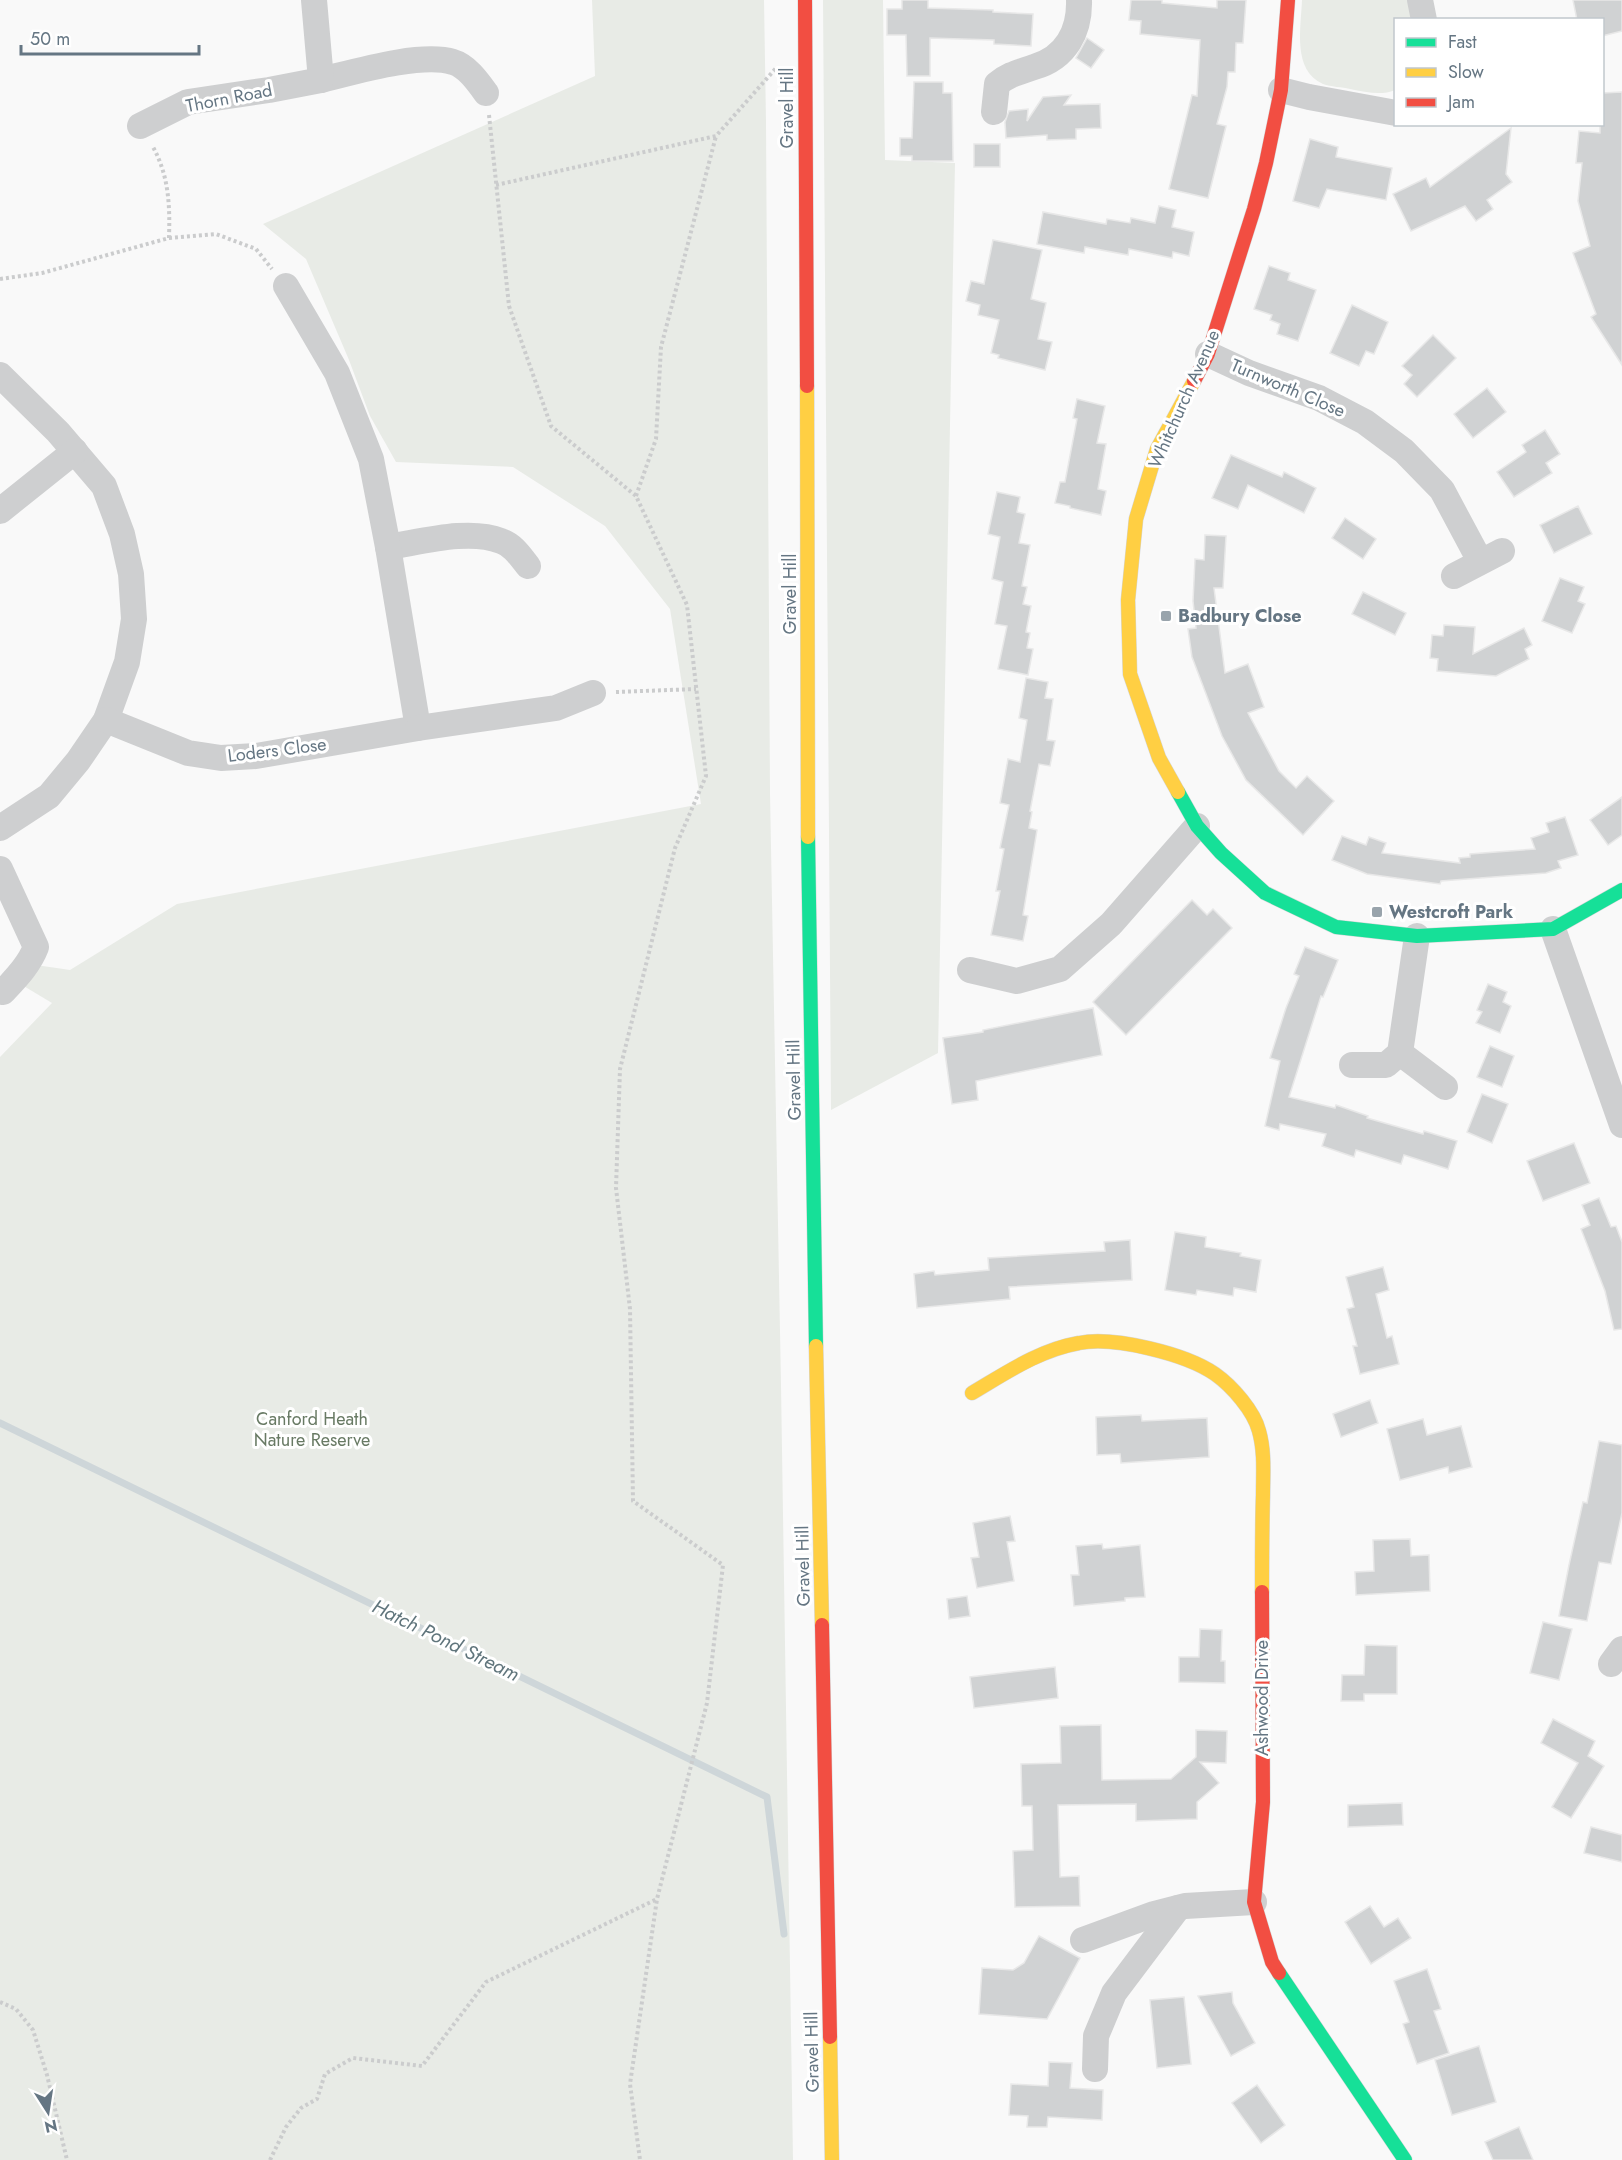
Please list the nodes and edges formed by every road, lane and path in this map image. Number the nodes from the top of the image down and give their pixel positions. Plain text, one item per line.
1 (314, 0) edge
2 (805, 0) edge
3 (1079, 0) edge
4 (1288, 0) edge
5 (1420, 0) edge
6 (1424, 18) edge
7 (805, 35) junction
8 (321, 80) junction
9 (1281, 90) junction
10 (486, 93) joint
11 (994, 111) dead end
12 (1394, 113) edge
13 (140, 126) joint
14 (716, 136) junction
15 (496, 185) junction
16 (169, 238) junction
17 (0, 279) edge
18 (286, 286) joint
19 (1208, 354) junction
20 (0, 375) edge
21 (75, 451) junction
22 (636, 496) junction
23 (0, 511) edge
24 (388, 548) junction
25 (528, 566) dead end
26 (1454, 576) dead end
27 (696, 689) junction
28 (593, 693) joint
29 (106, 720) junction
30 (418, 728) junction
31 (1197, 826) junction
32 (0, 828) edge
33 (0, 869) edge
34 (1622, 890) edge
35 (1553, 929) junction
36 (1417, 936) junction
37 (970, 970) dead end
38 (3, 992) dead end
39 (1400, 1053) junction
40 (1352, 1065) dead end
41 (1445, 1087) dead end
42 (1622, 1125) edge
43 (972, 1393) dead end
44 (657, 1899) junction
45 (1254, 1902) junction
46 (1178, 1908) junction
47 (1083, 1940) dead end
48 (0, 2002) edge
49 (1095, 2069) dead end
50 (67, 2160) edge
51 (270, 2160) edge
52 (640, 2160) edge
53 (832, 2160) edge
54 (1406, 2160) edge

1 - 8 street
2 - 7 street, Gravel Hill
3 - 11 street
4 - 9 street, Whitchurch Avenue
5 - 6 street
7 - 14 path
7 - 53 street, Gravel Hill
8 - 10 street, Thorn Road
8 - 13 street, Thorn Road
9 - 12 street
9 - 19 street, Whitchurch Avenue
10 - 15 path
13 - 16 path
14 - 15 path
14 - 22 path
15 - 22 path
16 - 17 path
16 - 18 path
18 - 24 street
19 - 26 street, Turnworth Close
19 - 31 street, Whitchurch Avenue
20 - 21 street
21 - 23 street
21 - 29 street
22 - 27 path
24 - 25 street
24 - 30 street
27 - 28 path
27 - 44 path
28 - 30 street, Loders Close
29 - 30 street, Loders Close
29 - 32 street
31 - 36 street, Whitchurch Avenue
31 - 37 street
33 - 38 street
34 - 35 street, Whitchurch Avenue
35 - 36 street, Whitchurch Avenue
35 - 42 street
36 - 39 street
39 - 40 street
39 - 41 street
43 - 45 street, Ashwood Drive
44 - 51 path
44 - 52 path
45 - 46 street
45 - 54 street, Ashwood Drive
46 - 47 street
46 - 49 street
48 - 50 path

